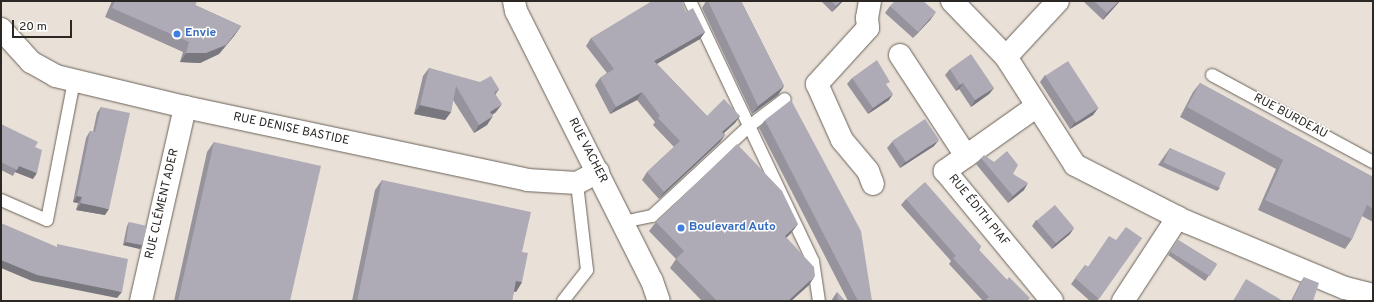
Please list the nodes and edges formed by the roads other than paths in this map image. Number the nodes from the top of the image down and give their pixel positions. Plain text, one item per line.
1 (514, 1) edge
2 (690, 1) edge
3 (870, 1) edge
4 (952, 1) edge
5 (1058, 1) edge
6 (1, 29) edge
7 (900, 56) dead end
8 (1006, 57) junction
9 (1212, 75) dead end
10 (74, 80) junction
11 (785, 99) edge
12 (1037, 106) junction
13 (186, 107) junction
14 (748, 127) junction
15 (966, 156) junction
16 (1371, 157) edge
17 (598, 172) junction
18 (577, 183) junction
19 (873, 184) dead end
20 (1, 200) edge
21 (1178, 218) junction
22 (623, 222) junction
23 (1373, 296) edge
24 (141, 301) edge
25 (563, 301) edge
26 (659, 301) edge
27 (819, 301) edge
28 (1052, 301) edge
29 (1123, 301) edge

1 - 17 street, RUE VACHER
2 - 14 lane
3 - 19 street
4 - 8 street
5 - 8 street
6 - 10 street, RUE DENISE BASTIDE
7 - 15 street
8 - 12 street
9 - 16 lane, RUE BURDEAU
10 - 13 street, RUE DENISE BASTIDE
10 - 20 lane
11 - 14 lane
12 - 15 street, RUE ÉDITH PIAF
12 - 21 street
13 - 18 street, RUE DENISE BASTIDE
13 - 24 street, RUE CLÉMENT ADER
14 - 22 lane
14 - 27 lane
15 - 28 street, RUE ÉDITH PIAF
17 - 18 street
17 - 22 street, RUE VACHER
18 - 25 lane
21 - 23 street
21 - 29 street
22 - 26 street, RUE VACHER

